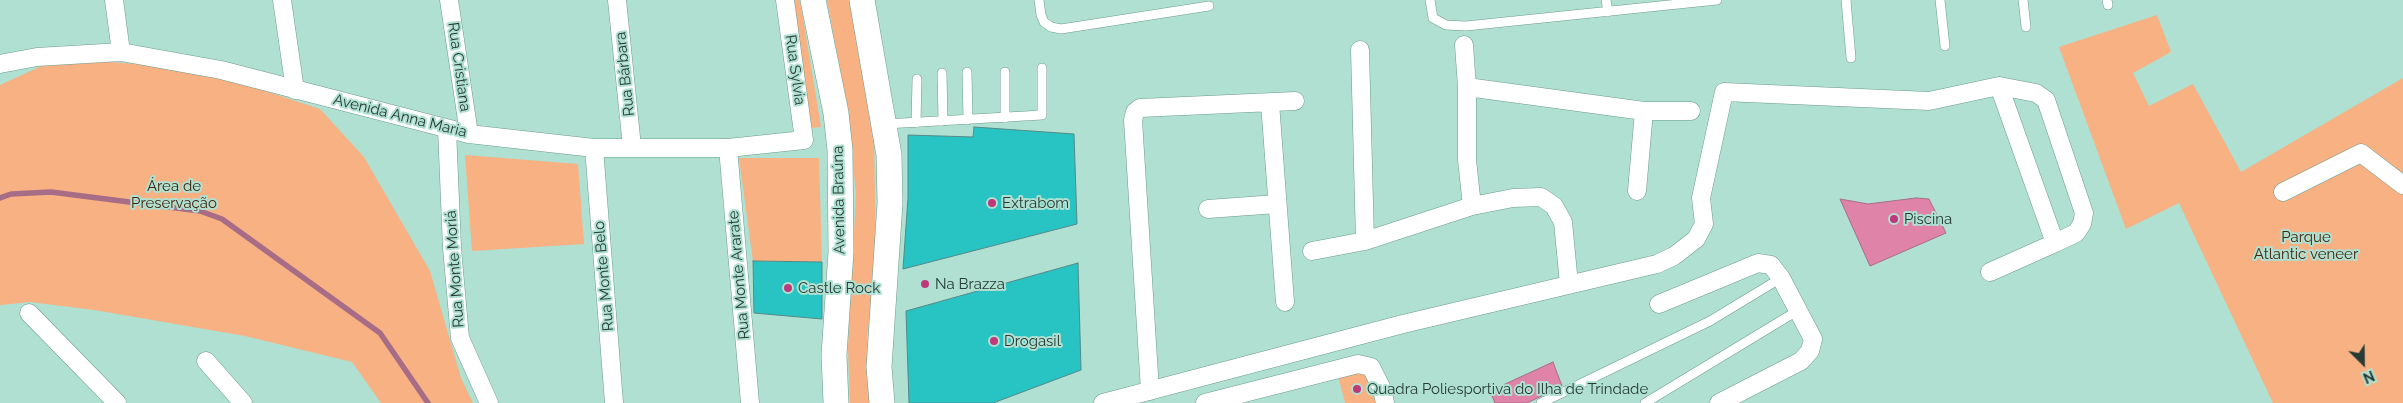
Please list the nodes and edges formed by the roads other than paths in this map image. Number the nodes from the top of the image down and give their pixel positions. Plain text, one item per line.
1 (114, 0) edge
2 (282, 0) edge
3 (449, 0) edge
4 (617, 0) edge
5 (785, 0) edge
6 (813, 0) edge
7 (862, 0) edge
8 (1039, 0) edge
9 (1430, 0) edge
10 (1606, 0) edge
11 (1717, 0) edge
12 (1846, 0) edge
13 (1940, 0) edge
14 (2023, 0) edge
15 (1209, 6) dead end
16 (1608, 12) junction
17 (2026, 27) dead end
18 (1464, 45) dead end
19 (1945, 46) dead end
20 (1360, 50) dead end
21 (121, 52) junction
22 (1851, 58) dead end
23 (0, 64) edge
24 (1042, 68) dead end
25 (967, 72) dead end
26 (1005, 72) dead end
27 (942, 74) dead end
28 (917, 79) dead end
29 (1999, 86) junction
30 (1467, 87) junction
31 (295, 90) junction
32 (1295, 101) dead end
33 (1270, 103) junction
34 (1644, 111) junction
35 (1690, 111) dead end
36 (1005, 118) junction
37 (968, 120) junction
38 (943, 121) junction
39 (916, 123) junction
40 (885, 124) junction
41 (447, 129) junction
42 (468, 134) junction
43 (804, 140) joint
44 (632, 147) junction
45 (594, 148) junction
46 (728, 148) junction
47 (2403, 185) edge
48 (1637, 191) dead end
49 (2283, 192) dead end
50 (1277, 204) junction
51 (1472, 206) junction
52 (1208, 209) dead end
53 (1365, 241) junction
54 (2055, 243) junction
55 (1312, 250) dead end
56 (1990, 272) dead end
57 (1780, 278) junction
58 (1569, 284) junction
59 (1285, 302) dead end
60 (1659, 304) dead end
61 (1797, 311) junction
62 (30, 313) dead end
63 (206, 361) dead end
64 (1150, 391) junction
65 (117, 403) edge
66 (243, 403) edge
67 (489, 403) edge
68 (614, 403) edge
69 (750, 403) edge
70 (836, 403) edge
71 (882, 403) edge
72 (1103, 403) edge
73 (1205, 403) edge
74 (1385, 403) edge
75 (1541, 403) edge
76 (1645, 403) edge
77 (1719, 403) edge

1 - 21 street
2 - 31 street
3 - 42 street, Rua Cristiana
4 - 44 street, Rua Bárbara
5 - 43 street, Rua Sylvia
6 - 70 street, Avenida Braúna
7 - 40 street
8 - 15 lane
9 - 16 lane
10 - 16 lane
11 - 16 lane
12 - 22 lane
13 - 19 lane
14 - 17 lane
18 - 30 street
20 - 53 street
21 - 23 street, Avenida Anna Maria
21 - 31 street, Avenida Anna Maria
24 - 36 lane
25 - 37 lane
26 - 36 lane
27 - 38 lane
28 - 39 lane
29 - 54 street
29 - 54 street
29 - 58 street
30 - 34 street
30 - 51 street
31 - 41 street, Avenida Anna Maria
32 - 33 street
33 - 50 street
33 - 64 street
34 - 35 street
34 - 48 street
36 - 37 lane
37 - 38 lane
38 - 39 lane
39 - 40 lane
40 - 71 street
41 - 42 street, Avenida Anna Maria
41 - 67 street, Rua Monte Moriá
42 - 45 street, Avenida Anna Maria
43 - 46 street, Avenida Anna Maria
44 - 45 street, Avenida Anna Maria
44 - 46 street, Avenida Anna Maria
45 - 68 street, Rua Monte Belo
46 - 69 street, Rua Monte Ararate
47 - 49 street
50 - 52 street
50 - 59 street
51 - 53 street
51 - 58 street
53 - 55 street
54 - 56 street
57 - 60 street
57 - 61 street
57 - 75 lane
58 - 64 street
61 - 76 lane
61 - 77 street
62 - 65 street
63 - 66 street
64 - 72 street
73 - 74 street

